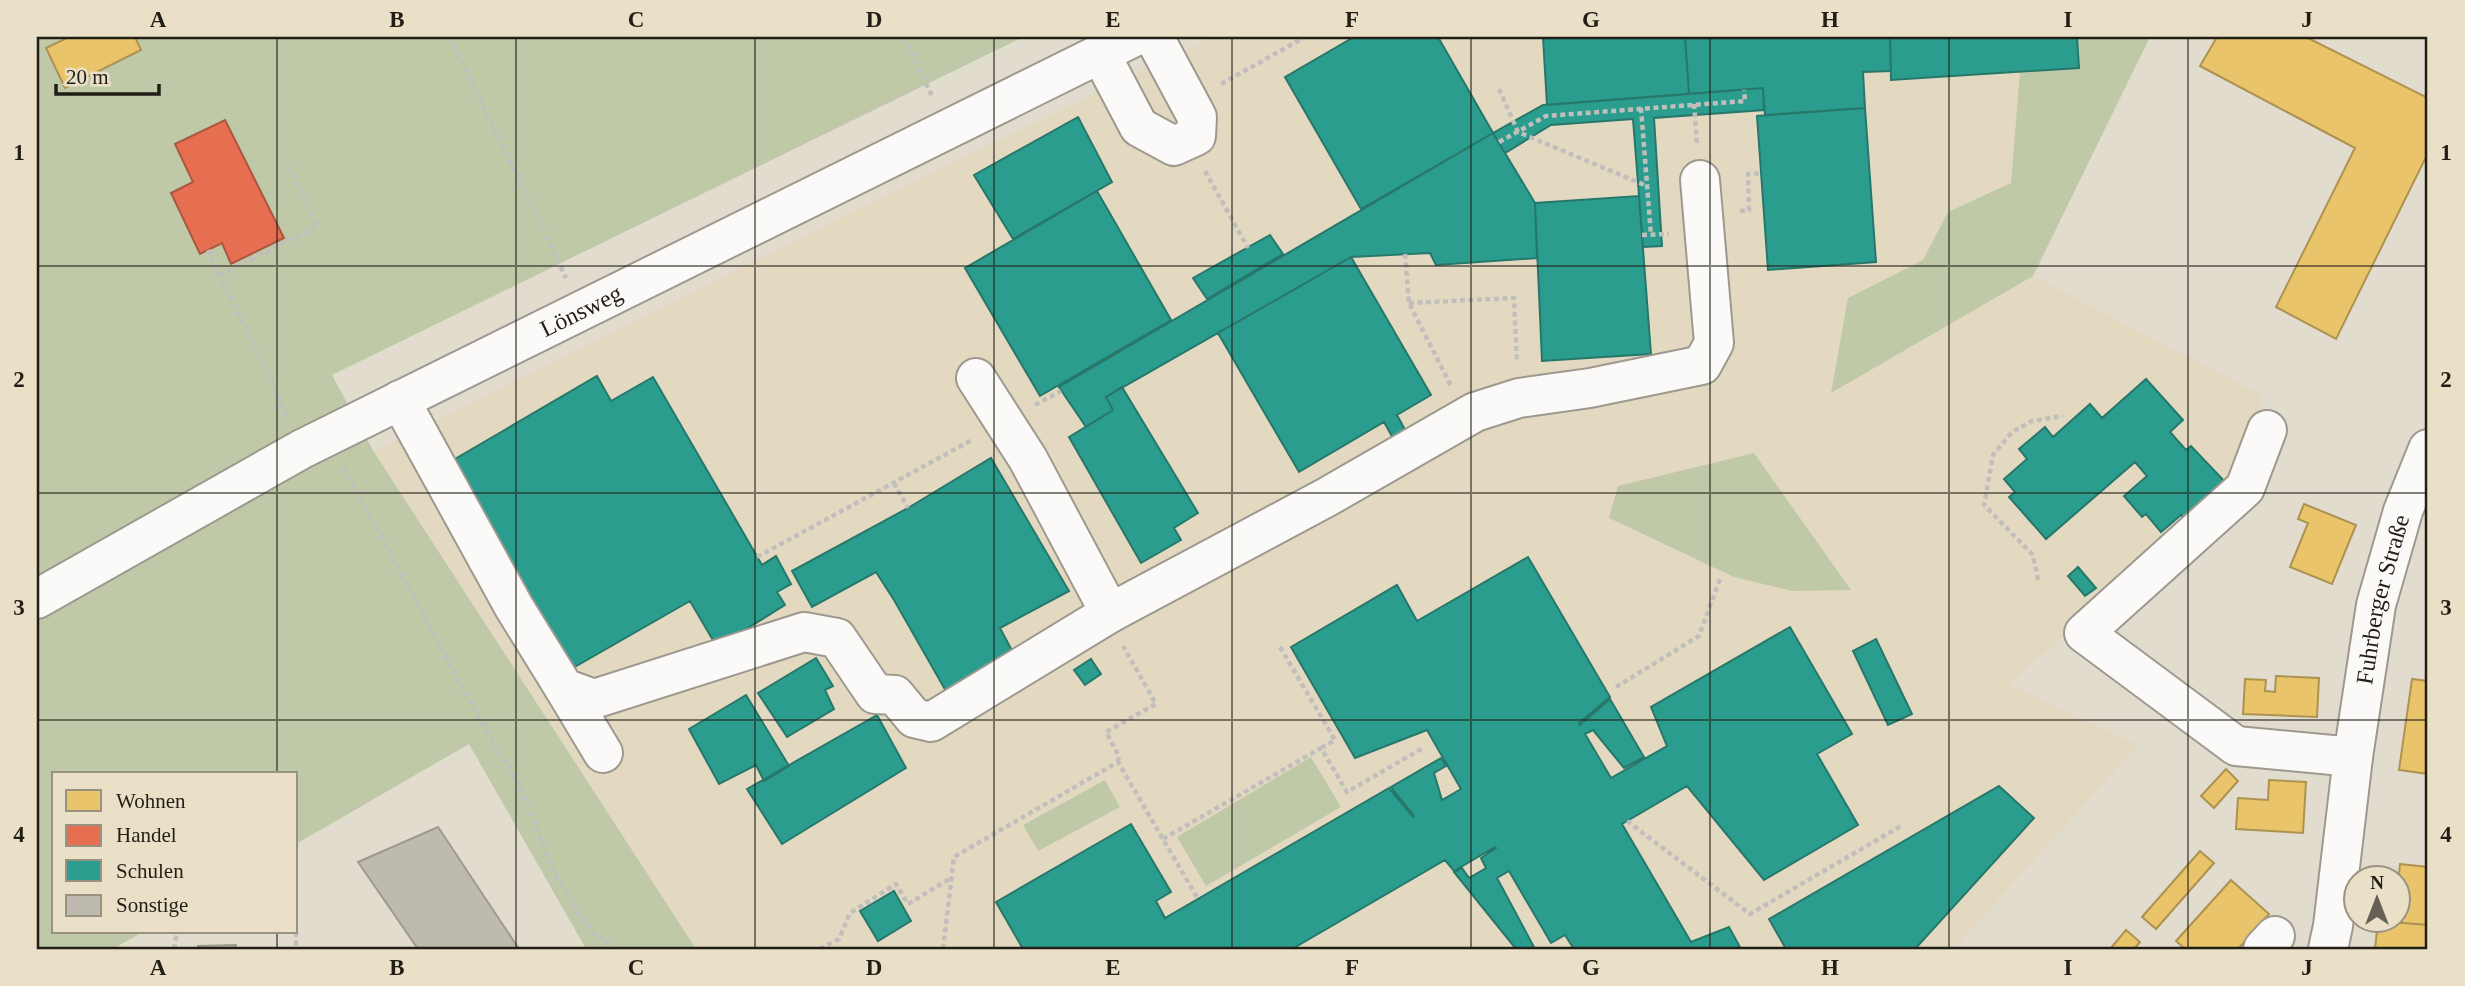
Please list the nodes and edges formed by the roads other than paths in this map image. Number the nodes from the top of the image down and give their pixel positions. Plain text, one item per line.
1 (1154, 37) edge
2 (1117, 45) edge
3 (1700, 180) dead end
4 (976, 378) dead end
5 (400, 400) junction
6 (2267, 430) dead end
7 (2428, 449) edge
8 (37, 599) edge
9 (1114, 625) junction
10 (564, 688) junction
11 (603, 753) dead end
12 (2353, 757) junction
13 (2328, 949) edge

1 - 2 street
2 - 5 street, Lönsweg
3 - 9 street
4 - 9 street
5 - 8 street, Lönsweg
5 - 10 street
6 - 12 street
7 - 12 street, Fuhrberger Straße
9 - 10 street
10 - 11 street
12 - 13 street, Fuhrberger Straße

